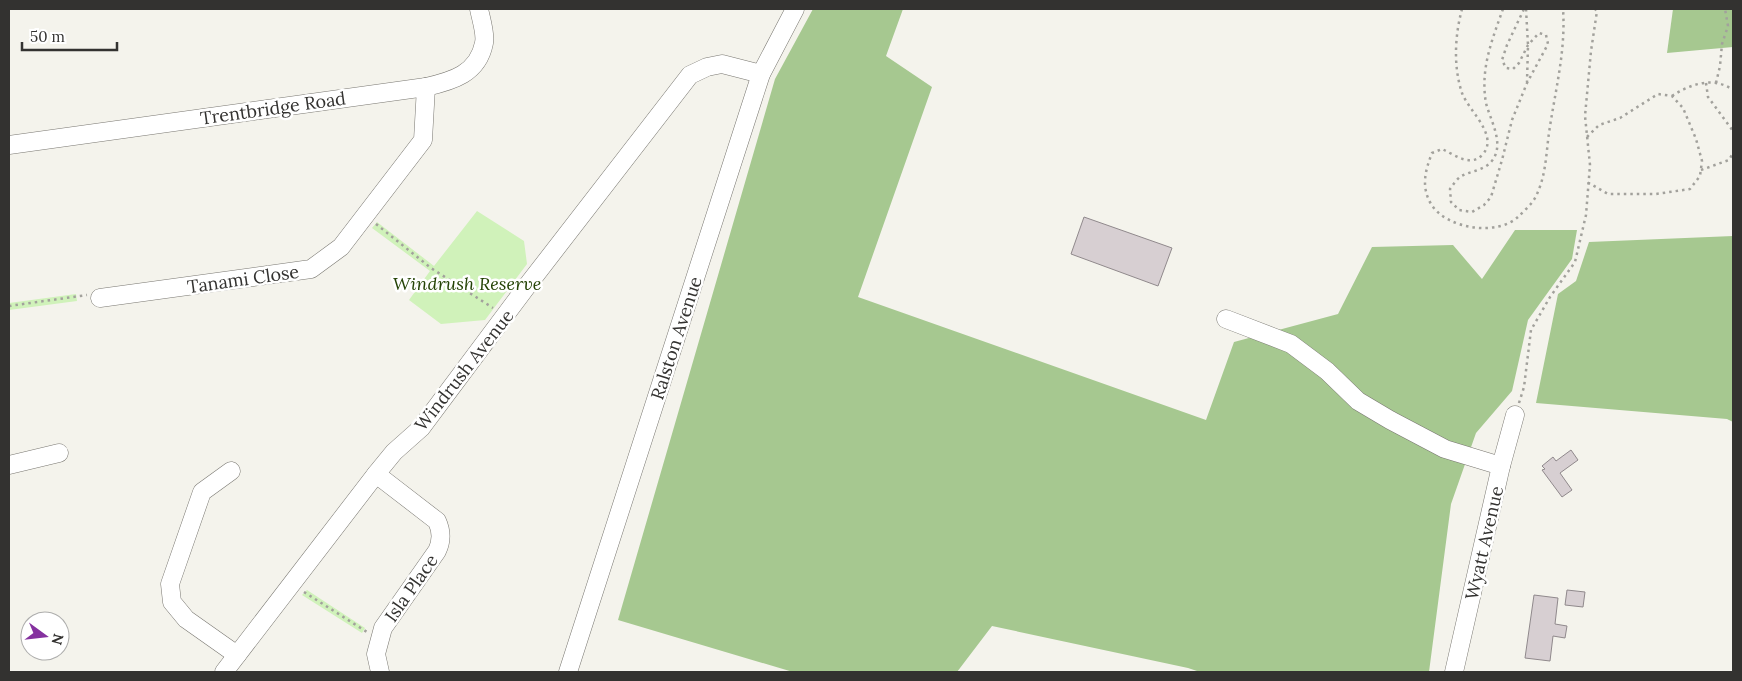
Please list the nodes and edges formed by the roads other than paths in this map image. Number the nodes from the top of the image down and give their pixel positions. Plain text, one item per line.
1 (479, 9) edge
2 (794, 9) edge
3 (762, 74) junction
4 (426, 87) junction
5 (9, 144) edge
6 (100, 298) road end
7 (1226, 319) dead end
8 (1516, 415) road end
9 (59, 453) dead end
10 (9, 465) edge
11 (1501, 466) junction
12 (231, 471) dead end
13 (376, 474) junction
14 (237, 654) junction
15 (224, 672) edge
16 (380, 672) edge
17 (568, 672) edge
18 (1454, 672) edge

1 - 4 street, Trentbridge Road
2 - 3 street, Ralston Avenue
3 - 13 street, Windrush Avenue
3 - 17 street, Ralston Avenue
4 - 5 street, Trentbridge Road
4 - 6 street, Tanami Close
7 - 11 street
8 - 11 street, Wyatt Avenue
9 - 10 street
11 - 18 street, Wyatt Avenue
12 - 14 street
13 - 14 street, Windrush Avenue
13 - 16 street, Isla Place
14 - 15 street, Windrush Avenue

